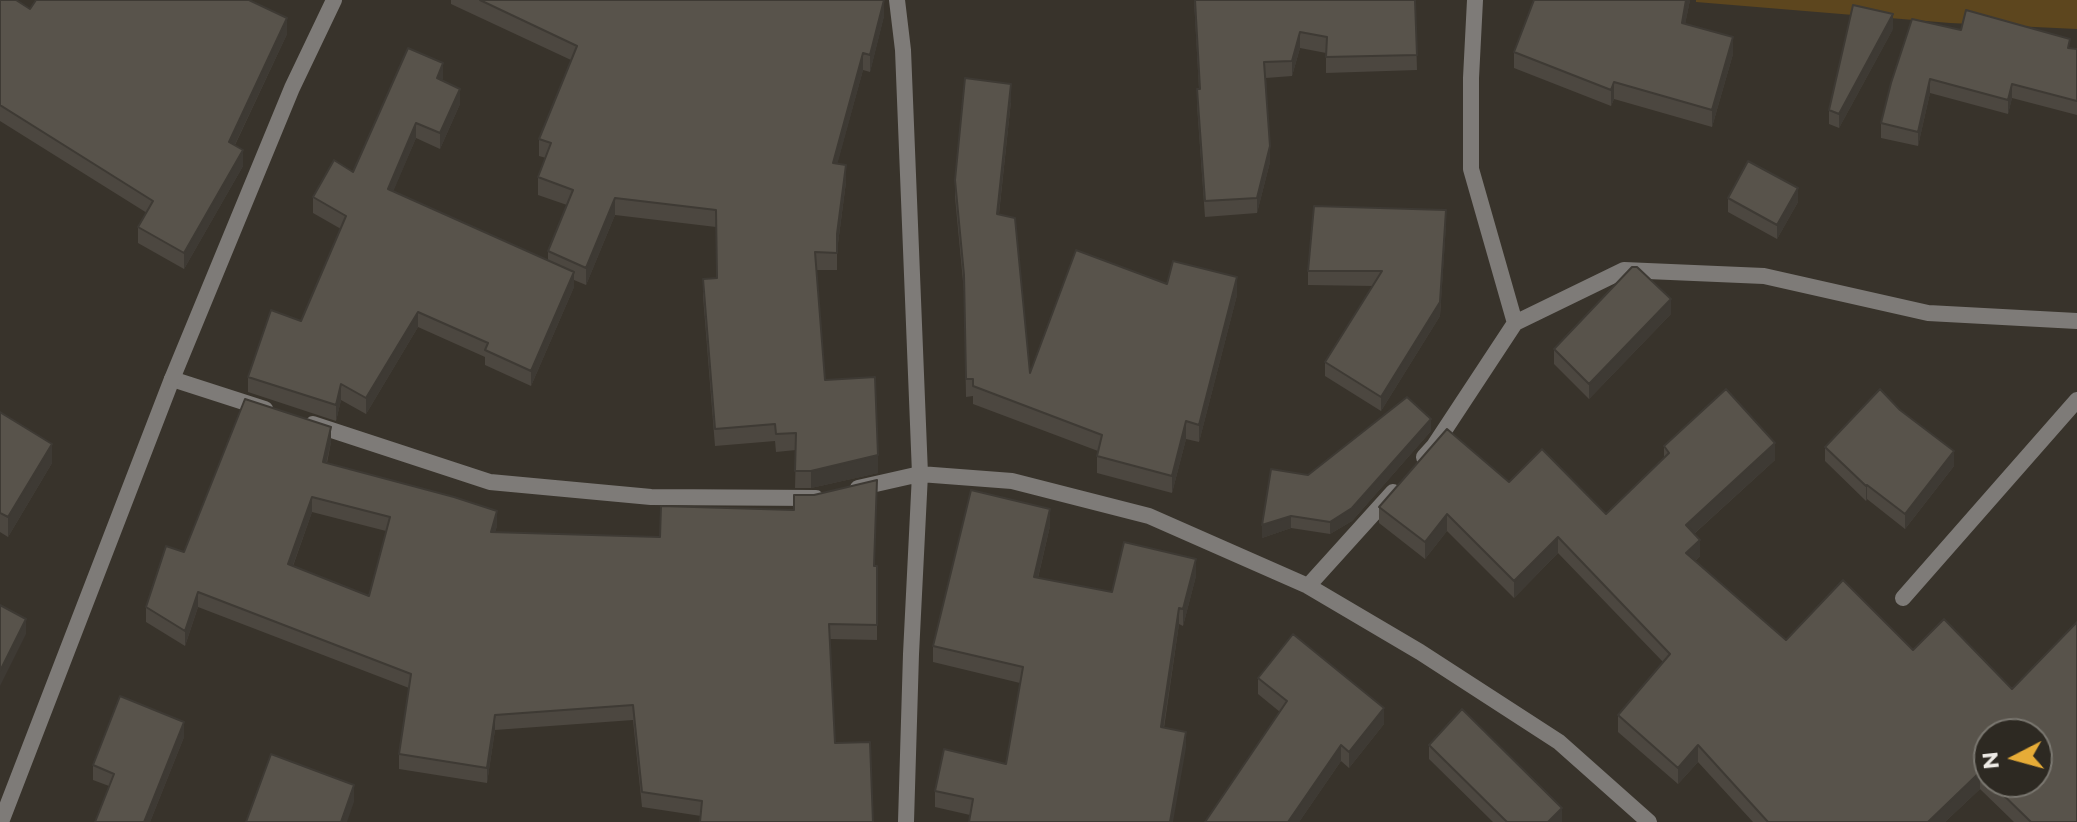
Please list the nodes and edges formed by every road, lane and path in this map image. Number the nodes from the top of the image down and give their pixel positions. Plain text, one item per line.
1 (334, 0) edge
2 (897, 0) edge
3 (1475, 0) edge
4 (2077, 321) edge
5 (1515, 323) junction
6 (172, 379) junction
7 (2077, 400) edge
8 (920, 474) junction
9 (1308, 586) junction
10 (1903, 598) dead end
11 (0, 822) edge
12 (906, 822) edge
13 (1649, 822) edge

1 - 6 street
2 - 8 street
3 - 5 street
4 - 5 street
5 - 9 street
6 - 8 street
6 - 11 street
7 - 10 street
8 - 9 street
8 - 12 street
9 - 13 street

